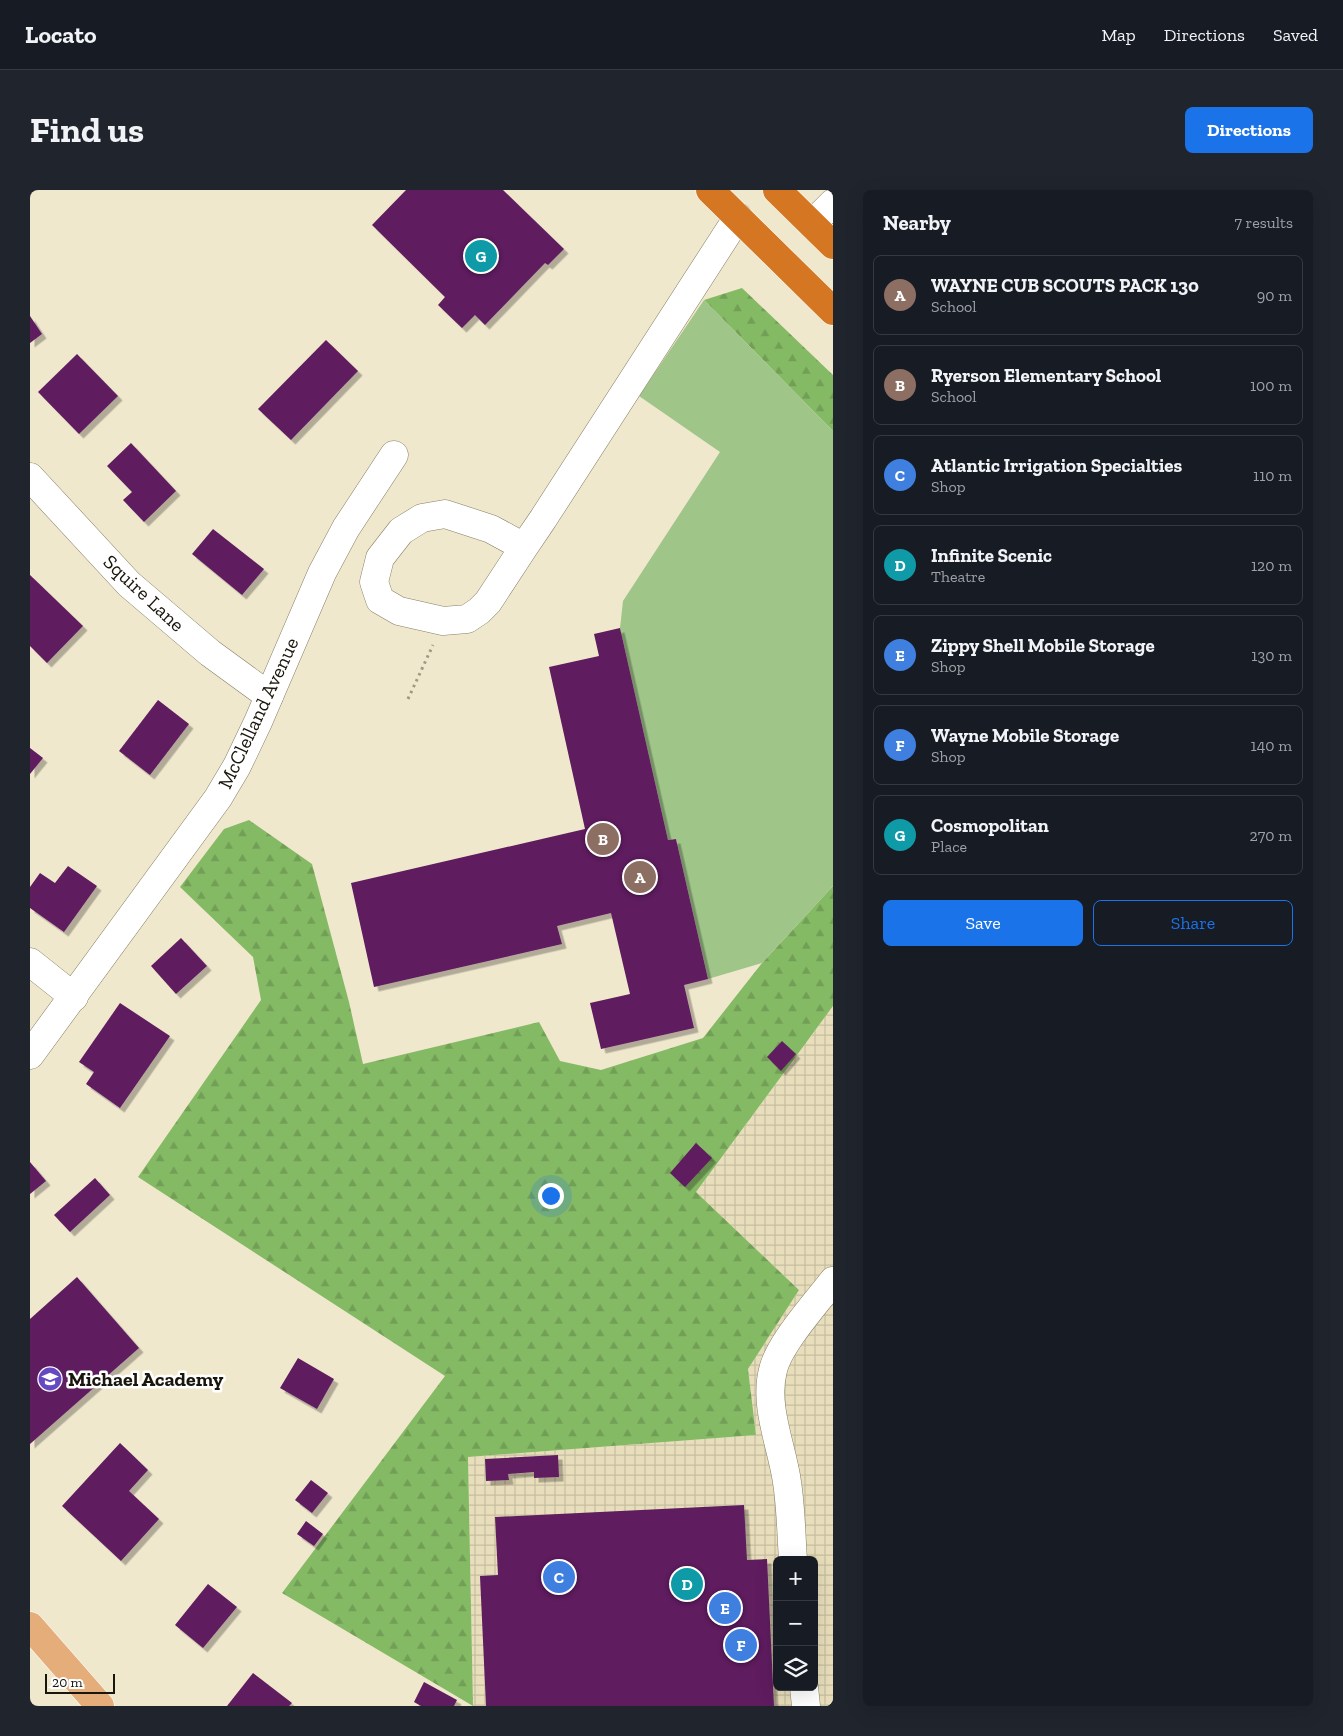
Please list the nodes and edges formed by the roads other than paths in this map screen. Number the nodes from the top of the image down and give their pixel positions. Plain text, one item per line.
1 (710, 190) edge
2 (777, 190) edge
3 (833, 203) edge
4 (738, 218) junction
5 (812, 224) junction
6 (833, 244) edge
7 (833, 311) edge
8 (394, 455) dead end
9 (30, 477) edge
10 (524, 547) junction
11 (269, 696) junction
12 (30, 962) edge
13 (74, 997) junction
14 (30, 1055) edge
15 (833, 1281) edge
16 (794, 1556) edge
17 (30, 1626) edge
18 (804, 1691) edge
19 (100, 1706) edge
20 (806, 1706) edge

1 - 4 highway
2 - 5 highway
3 - 5 street
4 - 7 highway
4 - 10 street
5 - 6 highway
8 - 11 street, McClelland Avenue
9 - 11 street, Squire Lane
10 - 10 street
11 - 13 street, McClelland Avenue
12 - 13 street
13 - 14 street, McClelland Avenue
15 - 16 street
17 - 19 main road
18 - 20 street

